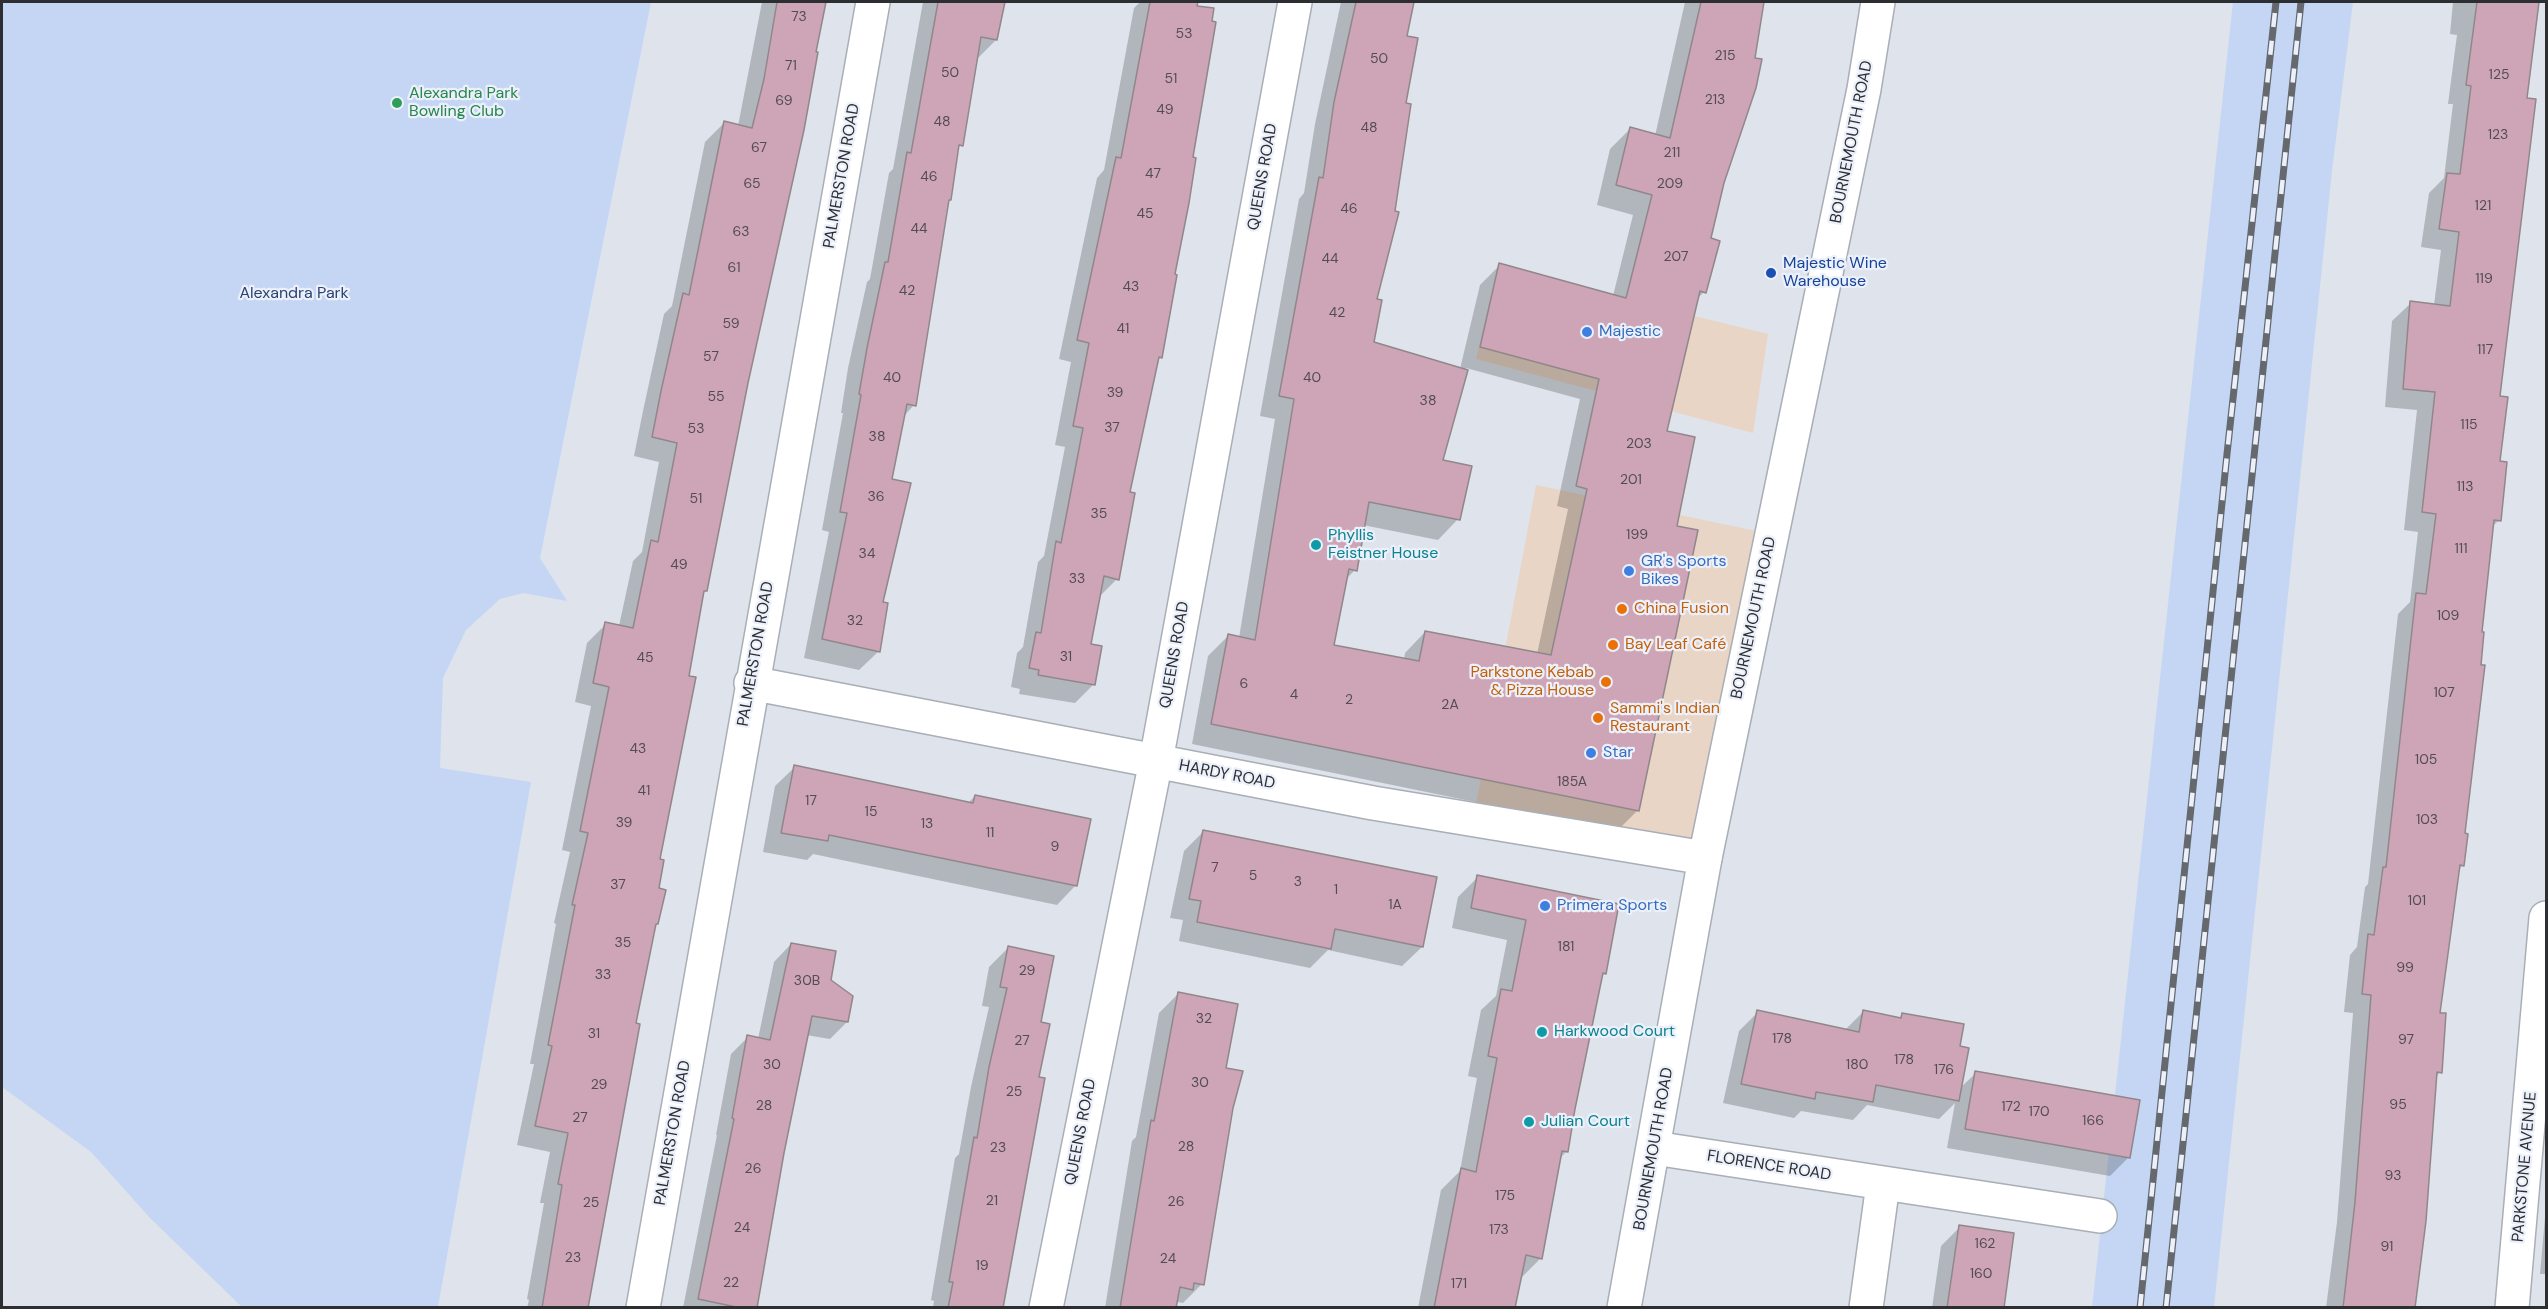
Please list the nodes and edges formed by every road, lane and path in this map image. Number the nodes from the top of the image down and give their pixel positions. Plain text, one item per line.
1 (873, 2) edge
2 (1295, 2) edge
3 (1878, 2) edge
4 (751, 683) junction
5 (1156, 761) junction
6 (1705, 858) junction
7 (2546, 933) edge
8 (1654, 1148) junction
9 (1883, 1184) junction
10 (2100, 1216) dead end
11 (643, 1308) edge
12 (1046, 1308) edge
13 (1624, 1308) edge
14 (1866, 1308) edge
15 (2512, 1308) edge

1 - 4 main road, PALMERSTON ROAD
2 - 5 main road, QUEENS ROAD
3 - 6 main road, BOURNEMOUTH ROAD
4 - 5 main road, HARDY ROAD
4 - 11 main road, PALMERSTON ROAD
5 - 6 main road, HARDY ROAD
5 - 12 main road, QUEENS ROAD
6 - 8 main road, BOURNEMOUTH ROAD
7 - 15 main road, PARKSTONE AVENUE
8 - 9 main road, FLORENCE ROAD
8 - 13 main road, BOURNEMOUTH ROAD
9 - 10 main road, FLORENCE ROAD
9 - 14 main road

